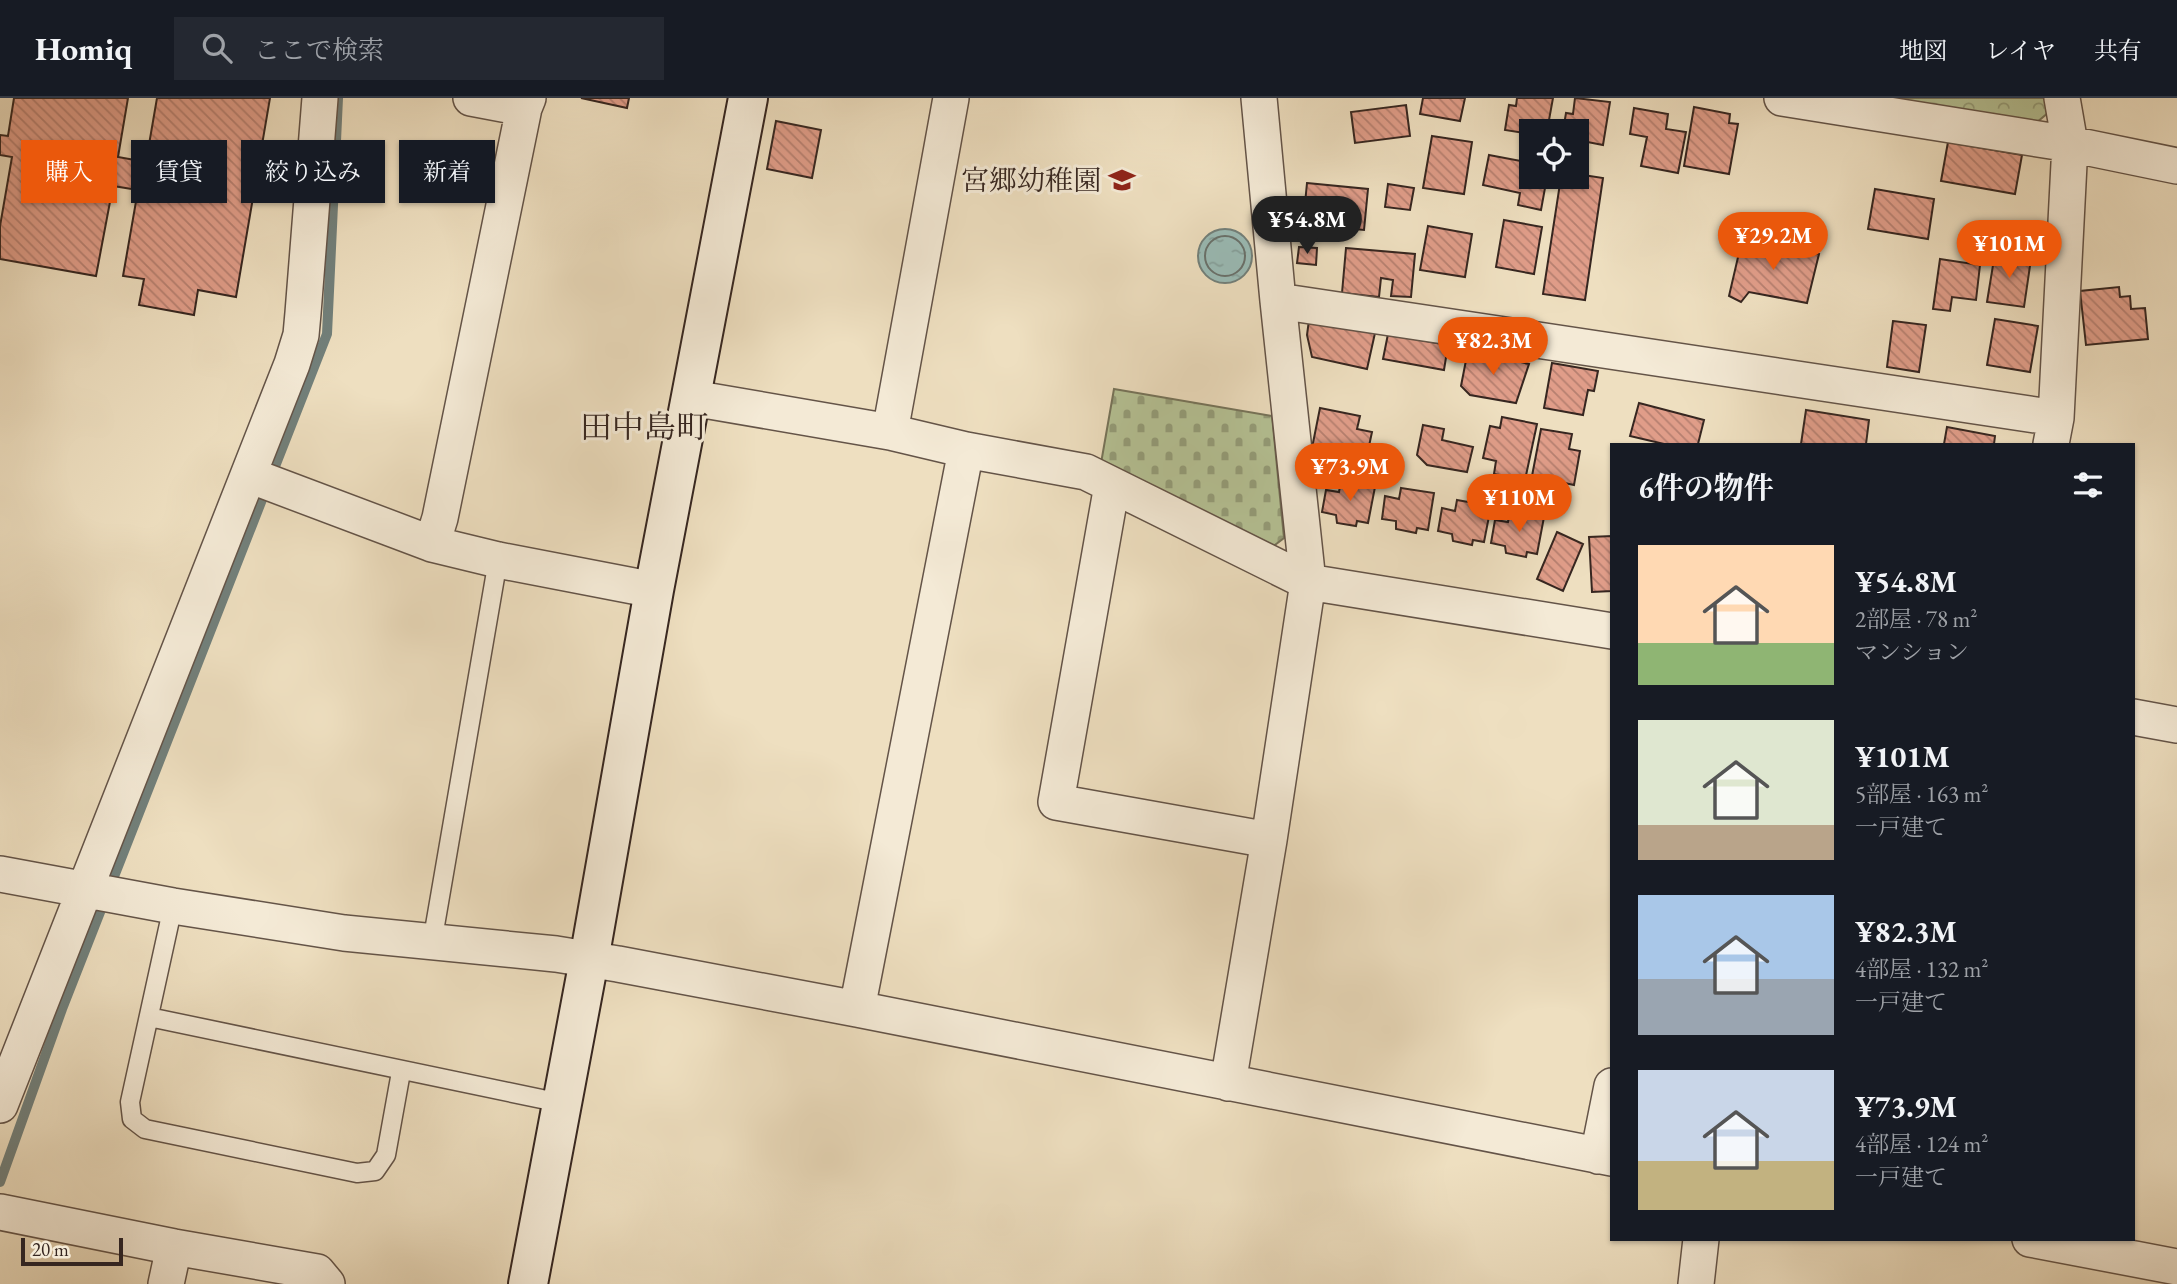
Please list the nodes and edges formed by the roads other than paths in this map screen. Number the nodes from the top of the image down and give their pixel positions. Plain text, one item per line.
1 (320, 98) edge
2 (471, 98) edge
3 (748, 98) edge
4 (951, 98) edge
5 (1259, 98) edge
6 (1782, 98) edge
7 (2062, 98) edge
8 (526, 103) edge
9 (2070, 144) junction
10 (2177, 166) edge
11 (1278, 301) junction
12 (692, 398) junction
13 (2054, 431) edge
14 (890, 432) junction
15 (966, 450) junction
16 (249, 475) junction
17 (1112, 485) junction
18 (432, 544) junction
19 (498, 560) junction
20 (1308, 582) junction
21 (654, 590) junction
22 (1610, 631) edge
23 (2135, 717) edge
24 (2177, 725) edge
25 (1269, 840) junction
26 (0, 874) edge
27 (85, 890) junction
28 (173, 906) junction
29 (432, 943) junction
30 (589, 960) junction
31 (857, 1009) junction
32 (149, 1017) junction
33 (401, 1072) junction
34 (1228, 1083) junction
35 (561, 1103) junction
36 (0, 1105) edge
37 (1610, 1106) edge
38 (1605, 1157) edge
39 (0, 1212) edge
40 (1701, 1241) edge
41 (2040, 1241) edge
42 (174, 1247) junction
43 (2177, 1267) edge
44 (166, 1284) edge
45 (327, 1284) edge
46 (527, 1284) edge
47 (1696, 1284) edge

1 - 16 street
2 - 8 street
3 - 12 street
4 - 14 street
5 - 11 street
6 - 9 street
7 - 9 street
8 - 18 street
9 - 10 street
9 - 13 street
11 - 13 street
11 - 20 street
12 - 14 street
12 - 21 street
14 - 15 street
15 - 17 street
15 - 31 street
16 - 18 street
16 - 27 street
17 - 20 street
17 - 25 street
18 - 19 street
19 - 21 street
19 - 29 lane
20 - 22 street
20 - 25 street
21 - 30 street
23 - 24 street
25 - 34 street
26 - 27 street
27 - 28 street
27 - 36 street
28 - 29 street
28 - 32 lane
29 - 30 street
30 - 31 street
30 - 35 street
31 - 34 street
32 - 33 lane
32 - 33 lane
33 - 35 lane
34 - 38 street
35 - 46 street
37 - 38 street
39 - 42 street
40 - 47 street
41 - 43 street
42 - 44 street
42 - 45 street

